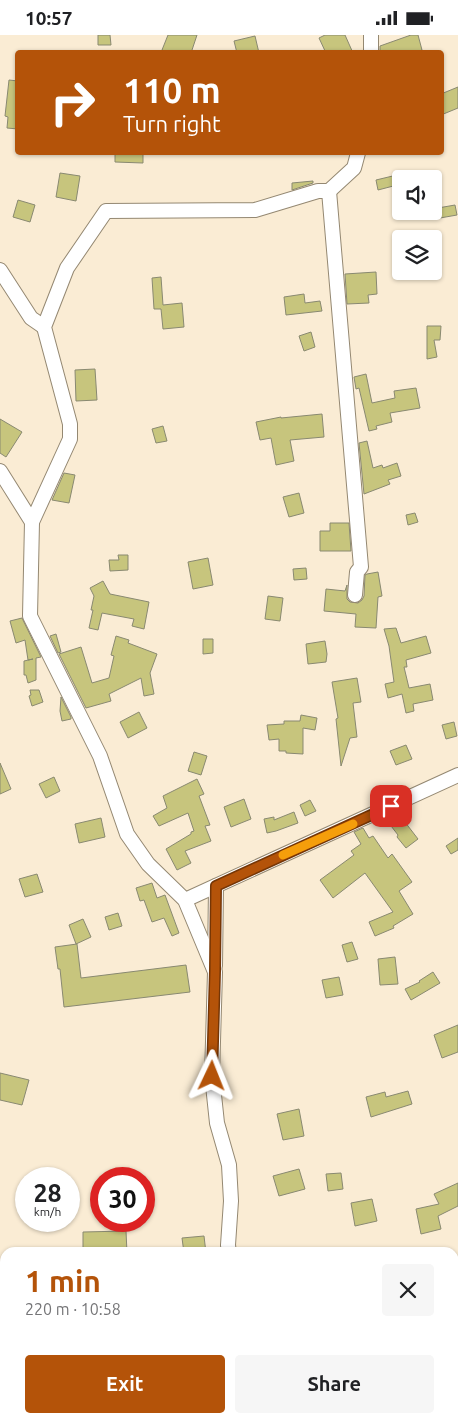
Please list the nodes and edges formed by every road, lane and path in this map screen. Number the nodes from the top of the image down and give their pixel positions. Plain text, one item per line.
1 (370, 35) edge
2 (371, 50) edge
3 (357, 155) edge
4 (329, 191) junction
5 (0, 270) edge
6 (44, 327) junction
7 (0, 471) edge
8 (32, 522) junction
9 (355, 595) dead end
10 (458, 775) edge
11 (216, 886) junction
12 (185, 900) junction
13 (215, 971) junction
14 (228, 1247) edge

1 - 2 street
3 - 4 street
4 - 6 street
4 - 9 street
5 - 6 street
6 - 8 street
7 - 8 street
8 - 12 street
10 - 11 street
11 - 12 street
11 - 13 street
12 - 13 street
13 - 14 street

